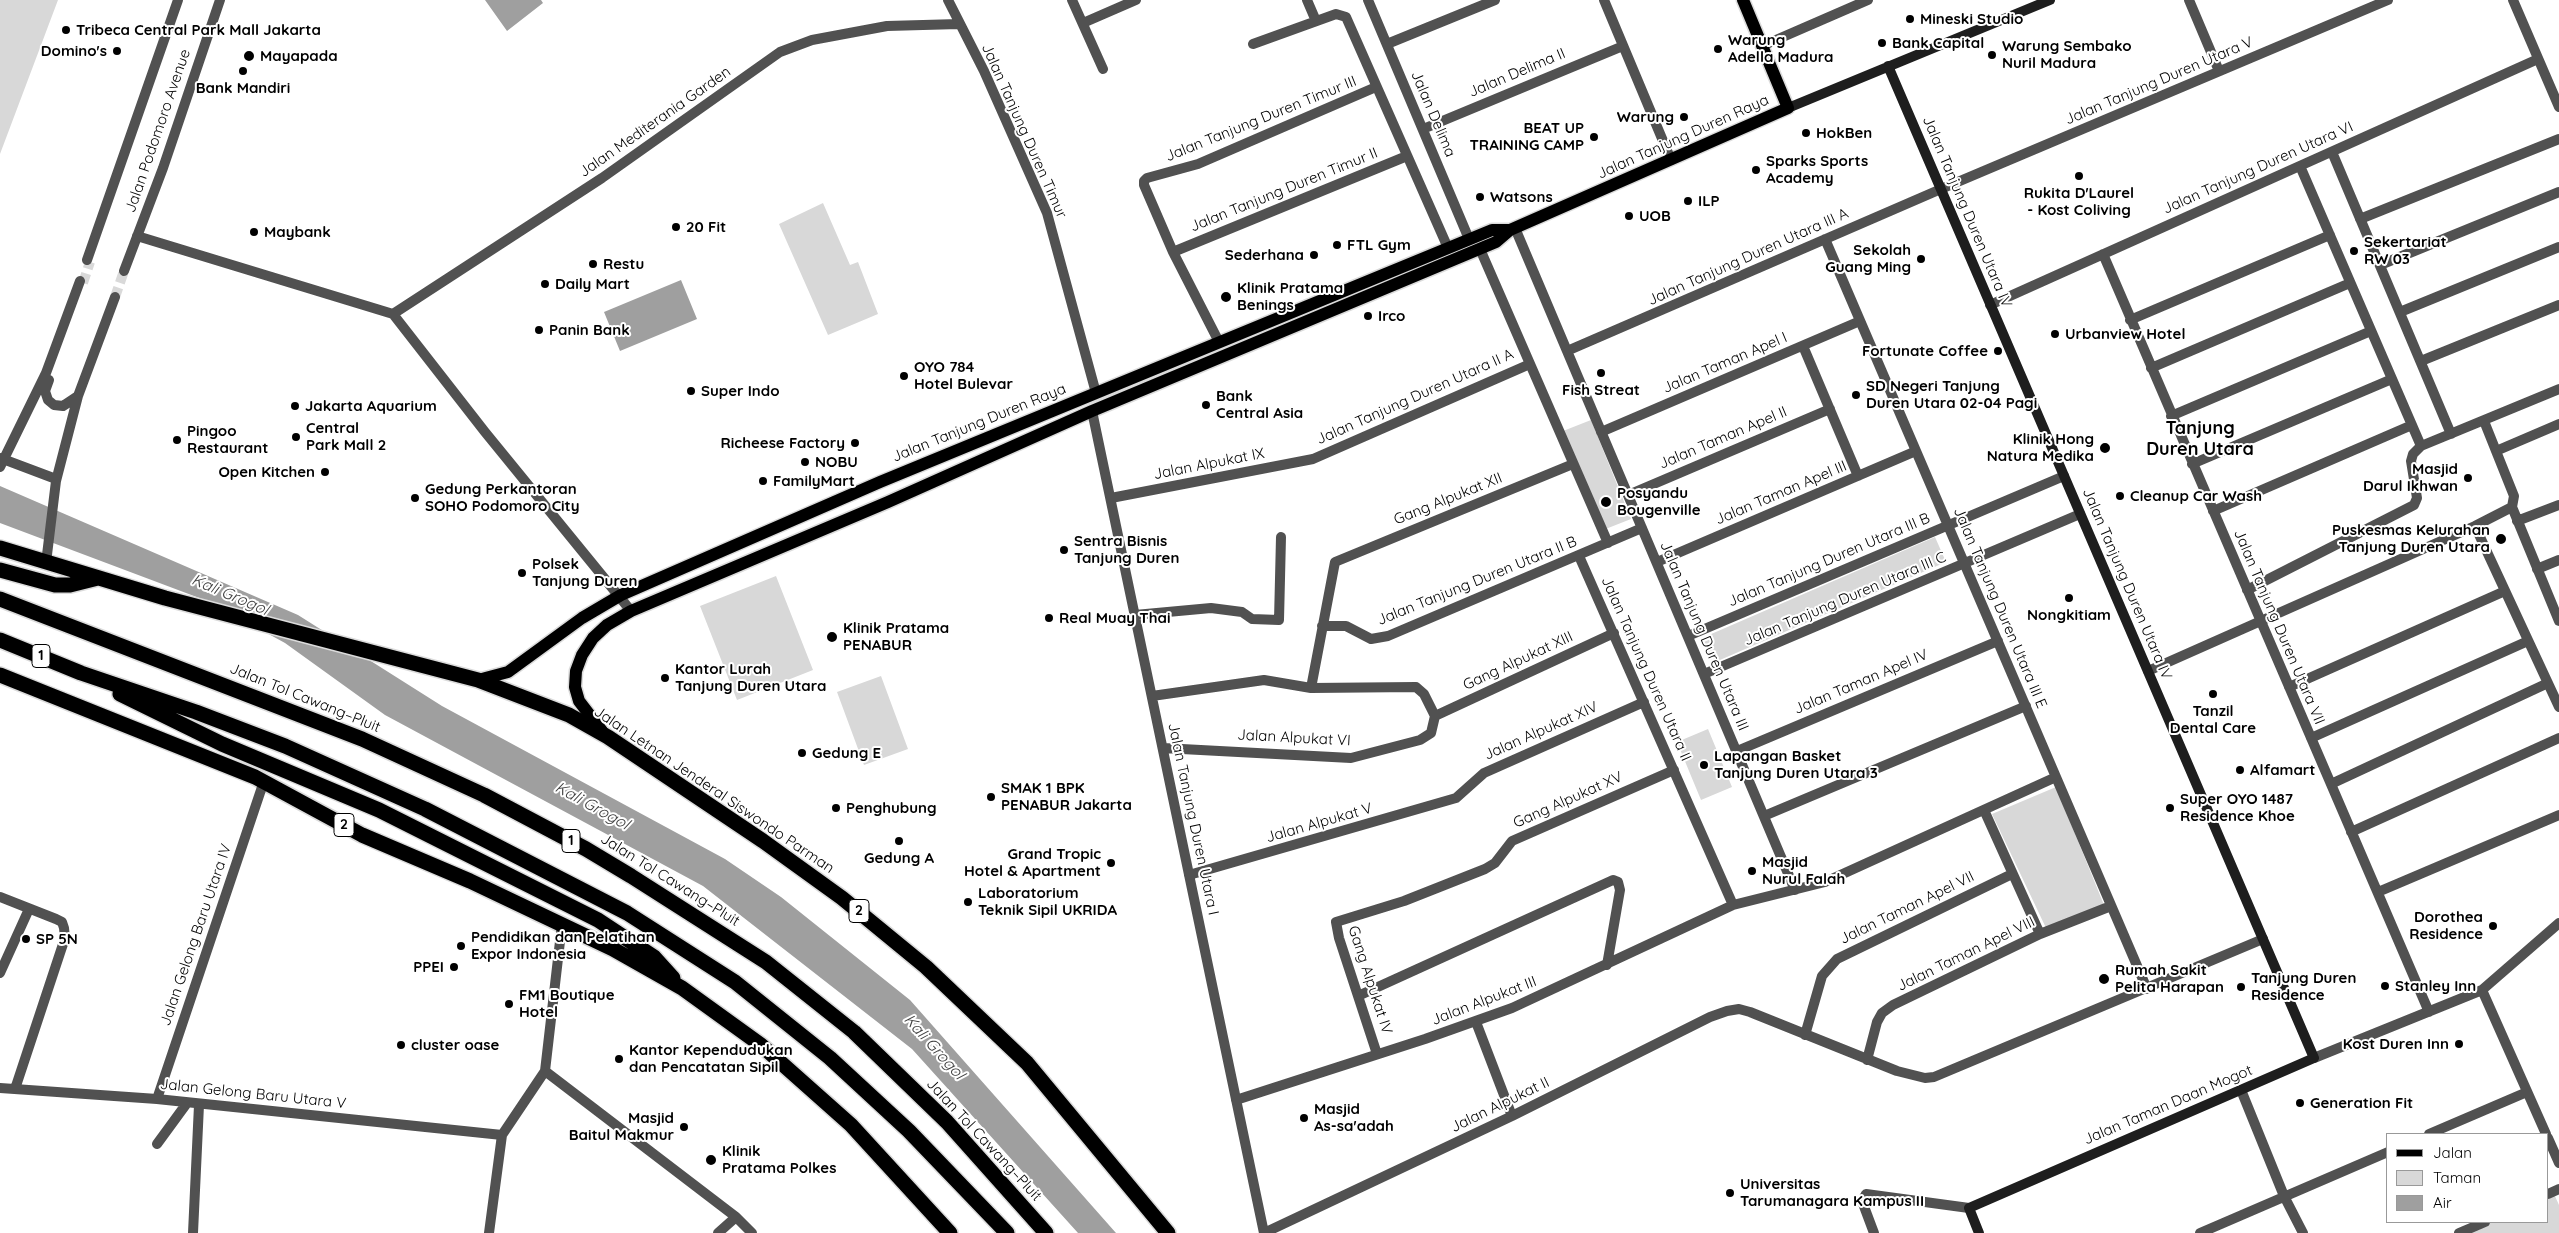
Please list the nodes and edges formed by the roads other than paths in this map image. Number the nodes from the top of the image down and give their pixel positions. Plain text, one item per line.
1 (178, 0) edge
2 (220, 0) edge
3 (948, 0) edge
4 (1072, 0) edge
5 (1136, 0) edge
6 (1307, 0) edge
7 (1368, 0) edge
8 (1495, 0) edge
9 (1604, 0) edge
10 (1743, 0) edge
11 (1868, 0) edge
12 (2050, 0) edge
13 (2189, 0) edge
14 (2388, 0) edge
15 (2513, 0) edge
16 (1844, 5) edge
17 (1316, 21) junction
18 (1083, 23) junction
19 (959, 24) junction
20 (1253, 44) dead end
21 (1387, 44) junction
22 (1623, 46) junction
23 (1762, 46) junction
24 (2538, 59) junction
25 (1888, 66) junction
26 (1103, 69) dead end
27 (2220, 71) junction
28 (1376, 88) junction
29 (2559, 107) edge
30 (1788, 108) junction
31 (1423, 129) junction
32 (2559, 139) edge
33 (2332, 152) junction
34 (1407, 156) junction
35 (1671, 160) junction
36 (2300, 166) junction
37 (1941, 188) junction
38 (2559, 192) edge
39 (2360, 219) junction
40 (1512, 229) junction
41 (138, 236) junction
42 (2330, 236) junction
43 (1470, 239) junction
44 (1825, 239) junction
45 (2559, 247) edge
46 (1448, 248) junction
47 (1480, 249) junction
48 (1173, 252) junction
49 (2103, 254) junction
50 (89, 261) tunnel mouth
51 (2380, 265) junction
52 (124, 271) tunnel mouth
53 (2350, 282) junction
54 (115, 296) tunnel mouth
55 (1990, 305) junction
56 (2559, 306) edge
57 (2400, 312) junction
58 (393, 314) junction
59 (2130, 320) junction
60 (1860, 321) junction
61 (2372, 331) junction
62 (1218, 342) junction
63 (1803, 346) junction
64 (1567, 352) junction
65 (2420, 361) junction
66 (1530, 364) junction
67 (2151, 368) junction
68 (2392, 379) junction
69 (2559, 389) edge
70 (1096, 393) junction
71 (78, 396) junction
72 (1830, 409) junction
73 (1092, 411) junction
74 (2171, 416) junction
75 (2484, 421) junction
76 (2559, 424) edge
77 (2412, 425) junction
78 (1601, 432) junction
79 (2451, 434) junction
80 (2421, 446) junction
81 (2496, 450) junction
82 (1916, 451) junction
83 (1313, 459) joint
84 (2, 461) edge
85 (1573, 464) junction
86 (2192, 464) junction
87 (1858, 476) junction
88 (2064, 476) junction
89 (56, 480) junction
90 (1628, 494) junction
91 (1111, 498) junction
92 (2559, 505) edge
93 (2512, 507) junction
94 (2213, 511) junction
95 (2080, 514) junction
96 (2518, 521) junction
97 (1948, 525) junction
98 (2475, 526) junction
99 (1642, 528) junction
100 (1282, 537) dead end
101 (1608, 543) junction
102 (0, 548) edge
103 (1579, 556) junction
104 (2559, 560) edge
105 (1657, 562) junction
106 (46, 563) junction
107 (1965, 564) junction
108 (2537, 569) junction
109 (0, 570) edge
110 (99, 578) junction
111 (2247, 590) junction
112 (2505, 591) junction
113 (621, 595) junction
114 (0, 599) edge
115 (631, 611) junction
116 (1135, 615) junction
117 (2559, 621) edge
118 (2261, 622) junction
119 (1322, 626) junction
120 (1614, 633) junction
121 (1688, 636) junction
122 (0, 640) edge
123 (2528, 641) junction
124 (1998, 642) junction
125 (2148, 671) junction
126 (81, 673) junction
127 (1704, 674) junction
128 (0, 676) edge
129 (478, 680) junction
130 (2548, 683) junction
131 (2289, 687) junction
132 (1312, 688) junction
133 (1152, 696) junction
134 (1644, 702) junction
135 (2026, 706) junction
136 (2559, 707) edge
137 (1435, 716) junction
138 (608, 737) junction
139 (2311, 738) junction
140 (2559, 738) edge
141 (1163, 748) junction
142 (1737, 752) junction
143 (1674, 770) junction
144 (2056, 777) junction
145 (264, 781) junction
146 (2331, 784) junction
147 (1456, 798) joint
148 (1984, 810) junction
149 (2559, 815) edge
150 (1764, 816) junction
151 (2351, 832) junction
152 (2012, 874) junction
153 (1189, 875) junction
154 (1795, 890) junction
155 (2378, 892) junction
156 (0, 898) edge
157 (1733, 905) junction
158 (2112, 906) junction
159 (30, 909) junction
160 (1342, 920) joint
161 (2559, 923) edge
162 (562, 924) junction
163 (2040, 934) junction
164 (2263, 939) junction
165 (1607, 965) junction
166 (0, 973) edge
167 (682, 988) junction
168 (2147, 989) junction
169 (2482, 990) junction
170 (1358, 996) junction
171 (2429, 1012) junction
172 (1476, 1022) junction
173 (1805, 1035) junction
174 (1377, 1054) junction
175 (2314, 1058) junction
176 (1867, 1060) junction
177 (545, 1071) junction
178 (0, 1088) edge
179 (15, 1089) junction
180 (2241, 1090) junction
181 (2527, 1092) junction
182 (156, 1099) junction
183 (1236, 1100) junction
184 (187, 1103) junction
185 (198, 1104) junction
186 (1512, 1116) junction
187 (2431, 1133) edge
188 (2546, 1133) edge
189 (502, 1135) junction
190 (2549, 1140) edge
191 (158, 1144) dead end
192 (2386, 1153) edge
193 (2559, 1163) edge
194 (2284, 1196) junction
195 (1969, 1208) junction
196 (1866, 1214) junction
197 (736, 1217) junction
198 (2483, 1223) edge
199 (193, 1233) edge
200 (489, 1233) edge
201 (718, 1233) edge
202 (752, 1233) edge
203 (950, 1233) edge
204 (1007, 1233) edge
205 (1046, 1233) edge
206 (1168, 1233) edge
207 (1264, 1233) edge
208 (1867, 1233) edge
209 (1874, 1233) edge
210 (1979, 1233) edge
211 (2200, 1233) edge
212 (2303, 1233) edge
213 (2460, 1233) edge

1 - 50 street, Jalan Podomoro Avenue
2 - 41 street, Jalan Podomoro Avenue
3 - 19 street, Jalan Tanjung Duren Timur
4 - 18 street
5 - 18 street
6 - 17 street
7 - 21 street, Jalan Delima
8 - 21 street
9 - 22 street
10 - 23 main road, Jalan Tanjung Duren Raya
11 - 16 street
12 - 25 street
13 - 27 street
14 - 27 street, Jalan Tanjung Duren Utara V
15 - 24 street
16 - 23 street
17 - 20 street
17 - 28 street
18 - 26 street
19 - 58 street, Jalan Mediterania Garden
19 - 70 street, Jalan Tanjung Duren Timur
21 - 31 street, Jalan Delima
22 - 31 street, Jalan Delima II
22 - 35 street
23 - 30 main road, Jalan Tanjung Duren Raya
24 - 29 street
24 - 33 street, Jalan Tanjung Duren Utara VI
25 - 30 street
25 - 37 street, Jalan Tanjung Duren Utara IV
27 - 37 street, Jalan Tanjung Duren Utara V
28 - 34 street
28 - 48 street, Jalan Tanjung Duren Timur III
30 - 35 main road, Jalan Tanjung Duren Raya
31 - 43 street, Jalan Delima
32 - 39 street
33 - 36 street, Jalan Tanjung Duren Utara VI
33 - 39 street
34 - 46 street
34 - 48 street, Jalan Tanjung Duren Timur II
35 - 40 main road, Jalan Tanjung Duren Raya
36 - 42 street
36 - 49 street, Jalan Tanjung Duren Utara VI
37 - 44 street, Jalan Tanjung Duren Utara III A
37 - 55 street, Jalan Tanjung Duren Utara IV
38 - 51 street
39 - 51 street
40 - 43 main road, Jalan Tanjung Duren Raya
40 - 47 main road, Jalan Tanjung Duren Raya
40 - 64 street, Jalan Tanjung Duren Utara III
41 - 52 street, Jalan Podomoro Avenue
41 - 58 street
42 - 53 street
42 - 59 street
43 - 46 main road, Jalan Tanjung Duren Raya
44 - 60 street, Jalan Tanjung Duren Utara III E
44 - 64 street, Jalan Tanjung Duren Utara III A
45 - 57 street
46 - 62 main road, Jalan Tanjung Duren Raya
47 - 66 street
47 - 73 main road, Jalan Tanjung Duren Raya
48 - 62 street
49 - 55 street, Jalan Tanjung Duren Utara VI
49 - 59 street, Jalan Tanjung Duren Utara VII
51 - 57 street
53 - 61 street
53 - 67 street
54 - 71 street
55 - 88 street, Jalan Tanjung Duren Utara IV
56 - 65 street
57 - 65 street
58 - 113 street
59 - 67 street, Jalan Tanjung Duren Utara VII
60 - 63 street, Jalan Taman Apel I
60 - 82 street, Jalan Tanjung Duren Utara III E
61 - 68 street
61 - 74 street
62 - 70 main road, Jalan Tanjung Duren Raya
63 - 72 street
63 - 78 street, Jalan Taman Apel I
64 - 78 street, Jalan Tanjung Duren Utara III
65 - 79 street
66 - 83 street, Jalan Tanjung Duren Utara II A
66 - 85 street
67 - 74 street, Jalan Tanjung Duren Utara VII
68 - 77 street
68 - 86 street
69 - 75 street
70 - 113 main road, Jalan Tanjung Duren Raya
71 - 84 street
71 - 89 street
72 - 87 street
72 - 90 street, Jalan Taman Apel II
73 - 91 street, Jalan Tanjung Duren Utara I
73 - 115 main road, Jalan Tanjung Duren Raya
74 - 86 street, Jalan Tanjung Duren Utara VII
75 - 79 street
75 - 81 street
76 - 81 street
77 - 80 street
77 - 94 street
78 - 90 street, Jalan Tanjung Duren Utara III
79 - 80 street
80 - 111 street
81 - 93 street
82 - 87 street, Jalan Taman Apel III
82 - 97 street, Jalan Tanjung Duren Utara III E
83 - 91 street, Jalan Alpukat IX
84 - 89 street
85 - 101 street
85 - 119 street, Gang Alpukat XII
86 - 94 street, Jalan Tanjung Duren Utara VII
87 - 105 street, Jalan Taman Apel III
88 - 95 street, Jalan Tanjung Duren Utara IV
88 - 97 street, Jalan Tanjung Duren Utara III B
89 - 106 street
90 - 99 street, Jalan Tanjung Duren Utara III
91 - 116 street, Jalan Tanjung Duren Utara I
92 - 96 street
93 - 96 street
93 - 98 street
94 - 111 street, Jalan Tanjung Duren Utara VII
95 - 107 street, Jalan Tanjung Duren Utara III C
95 - 125 street, Jalan Tanjung Duren Utara IV
96 - 108 street
97 - 107 street, Jalan Tanjung Duren Utara III E
97 - 121 street, Jalan Tanjung Duren Utara III B
98 - 112 street
98 - 118 street
99 - 101 street, Jalan Tanjung Duren Utara II B
99 - 105 street, Jalan Tanjung Duren Utara III
100 - 116 street
101 - 103 street, Jalan Tanjung Duren Utara II B
102 - 106 highway, Jalan Letnan Jenderal Siswondo Parman / 2
103 - 119 street, Jalan Tanjung Duren Utara II B
103 - 120 street, Jalan Tanjung Duren Utara II
104 - 108 street
105 - 121 street, Jalan Tanjung Duren Utara III
106 - 110 highway, Jalan Letnan Jenderal Siswondo Parman / 2
107 - 124 street, Jalan Tanjung Duren Utara III E
107 - 127 street, Jalan Tanjung Duren Utara III C
108 - 117 street
109 - 110 highway
110 - 129 highway, Jalan Letnan Jenderal Siswondo Parman / 2
111 - 118 street, Jalan Tanjung Duren Utara VII
112 - 123 street
112 - 131 street
113 - 115 street
113 - 129 main road, Jalan Tanjung Duren Raya
114 - 205 highway, Jalan Tol Cawang–Pluit / 1
115 - 138 main road, Jalan Tanjung Duren Raya
116 - 133 street, Jalan Tanjung Duren Utara I
118 - 125 street
118 - 131 street, Jalan Tanjung Duren Utara VII
119 - 132 street
120 - 134 street, Jalan Tanjung Duren Utara II
120 - 137 street, Gang Alpukat XIII
121 - 127 street, Jalan Tanjung Duren Utara III
122 - 126 highway, 1
123 - 130 street
123 - 139 street
124 - 135 street, Jalan Tanjung Duren Utara III E
124 - 142 street, Jalan Taman Apel IV
125 - 164 street, Jalan Tanjung Duren Utara IV
126 - 167 highway
126 - 204 highway, 1
127 - 142 street, Jalan Tanjung Duren Utara III
128 - 145 highway, 2
129 - 138 highway, Jalan Letnan Jenderal Siswondo Parman / 2
130 - 136 street
130 - 146 street
131 - 139 street, Jalan Tanjung Duren Utara VII
132 - 133 street
132 - 137 street
133 - 141 street, Jalan Tanjung Duren Utara I
134 - 143 street, Jalan Tanjung Duren Utara II
134 - 147 street, Jalan Alpukat XIV
135 - 144 street, Jalan Tanjung Duren Utara III E
135 - 150 street
137 - 141 street, Jalan Alpukat VI
138 - 206 highway, Jalan Letnan Jenderal Siswondo Parman / 2
139 - 146 street, Jalan Tanjung Duren Utara VII
140 - 151 street
141 - 153 street, Jalan Tanjung Duren Utara I
142 - 150 street, Jalan Tanjung Duren Utara III
143 - 157 street, Jalan Tanjung Duren Utara II
143 - 160 street, Gang Alpukat XV
144 - 148 street, Jalan Alpukat III
144 - 158 street, Jalan Tanjung Duren Utara III E
145 - 162 highway, 2
145 - 182 street, Jalan Gelong Baru Utara IV
146 - 151 street, Jalan Tanjung Duren Utara VII
147 - 153 street, Jalan Alpukat V
148 - 152 street
148 - 154 street, Jalan Alpukat III
149 - 155 street
150 - 154 street, Jalan Tanjung Duren Utara III
151 - 155 street, Jalan Tanjung Duren Utara VII
152 - 163 street
152 - 173 street, Jalan Taman Apel VII
153 - 183 street, Jalan Tanjung Duren Utara I
154 - 157 street, Jalan Alpukat III
155 - 171 street, Jalan Tanjung Duren Utara VII
156 - 159 street
157 - 165 street, Jalan Alpukat III
158 - 163 street, Jalan Taman Apel VIII
158 - 168 street, Jalan Tanjung Duren Utara III E
159 - 166 street
159 - 179 street
160 - 170 street, Gang Alpukat IV
161 - 169 street, Jalan Taman Daan Mogot
162 - 167 highway, 2
162 - 177 street
163 - 176 street, Jalan Taman Apel VIII
164 - 168 street
164 - 175 street, Jalan Tanjung Duren Utara IV
165 - 170 street
165 - 172 street, Jalan Alpukat III
167 - 203 highway, 2
168 - 176 street
169 - 171 street, Jalan Taman Daan Mogot
169 - 181 street
170 - 174 street, Gang Alpukat IV
171 - 175 street, Jalan Taman Daan Mogot
172 - 174 street, Jalan Alpukat III
172 - 186 street
173 - 176 street
173 - 186 street, Jalan Alpukat II
174 - 183 street, Jalan Alpukat III
175 - 180 street, Jalan Taman Daan Mogot
177 - 189 street
177 - 197 street
178 - 179 street, Jalan Gelong Baru Utara V
179 - 182 street, Jalan Gelong Baru Utara V
180 - 194 street
180 - 195 street, Jalan Taman Daan Mogot
181 - 187 street
181 - 188 street
182 - 184 street, Jalan Gelong Baru Utara V
183 - 207 street, Jalan Tanjung Duren Utara I
184 - 185 street, Jalan Gelong Baru Utara V
184 - 191 street
185 - 189 street, Jalan Gelong Baru Utara V
185 - 199 street
186 - 207 street, Jalan Alpukat II
189 - 200 street
190 - 193 street
192 - 194 street
194 - 211 street
194 - 212 street
195 - 196 street
195 - 210 street
196 - 208 street
196 - 209 street
197 - 201 street
197 - 202 street
198 - 213 street

